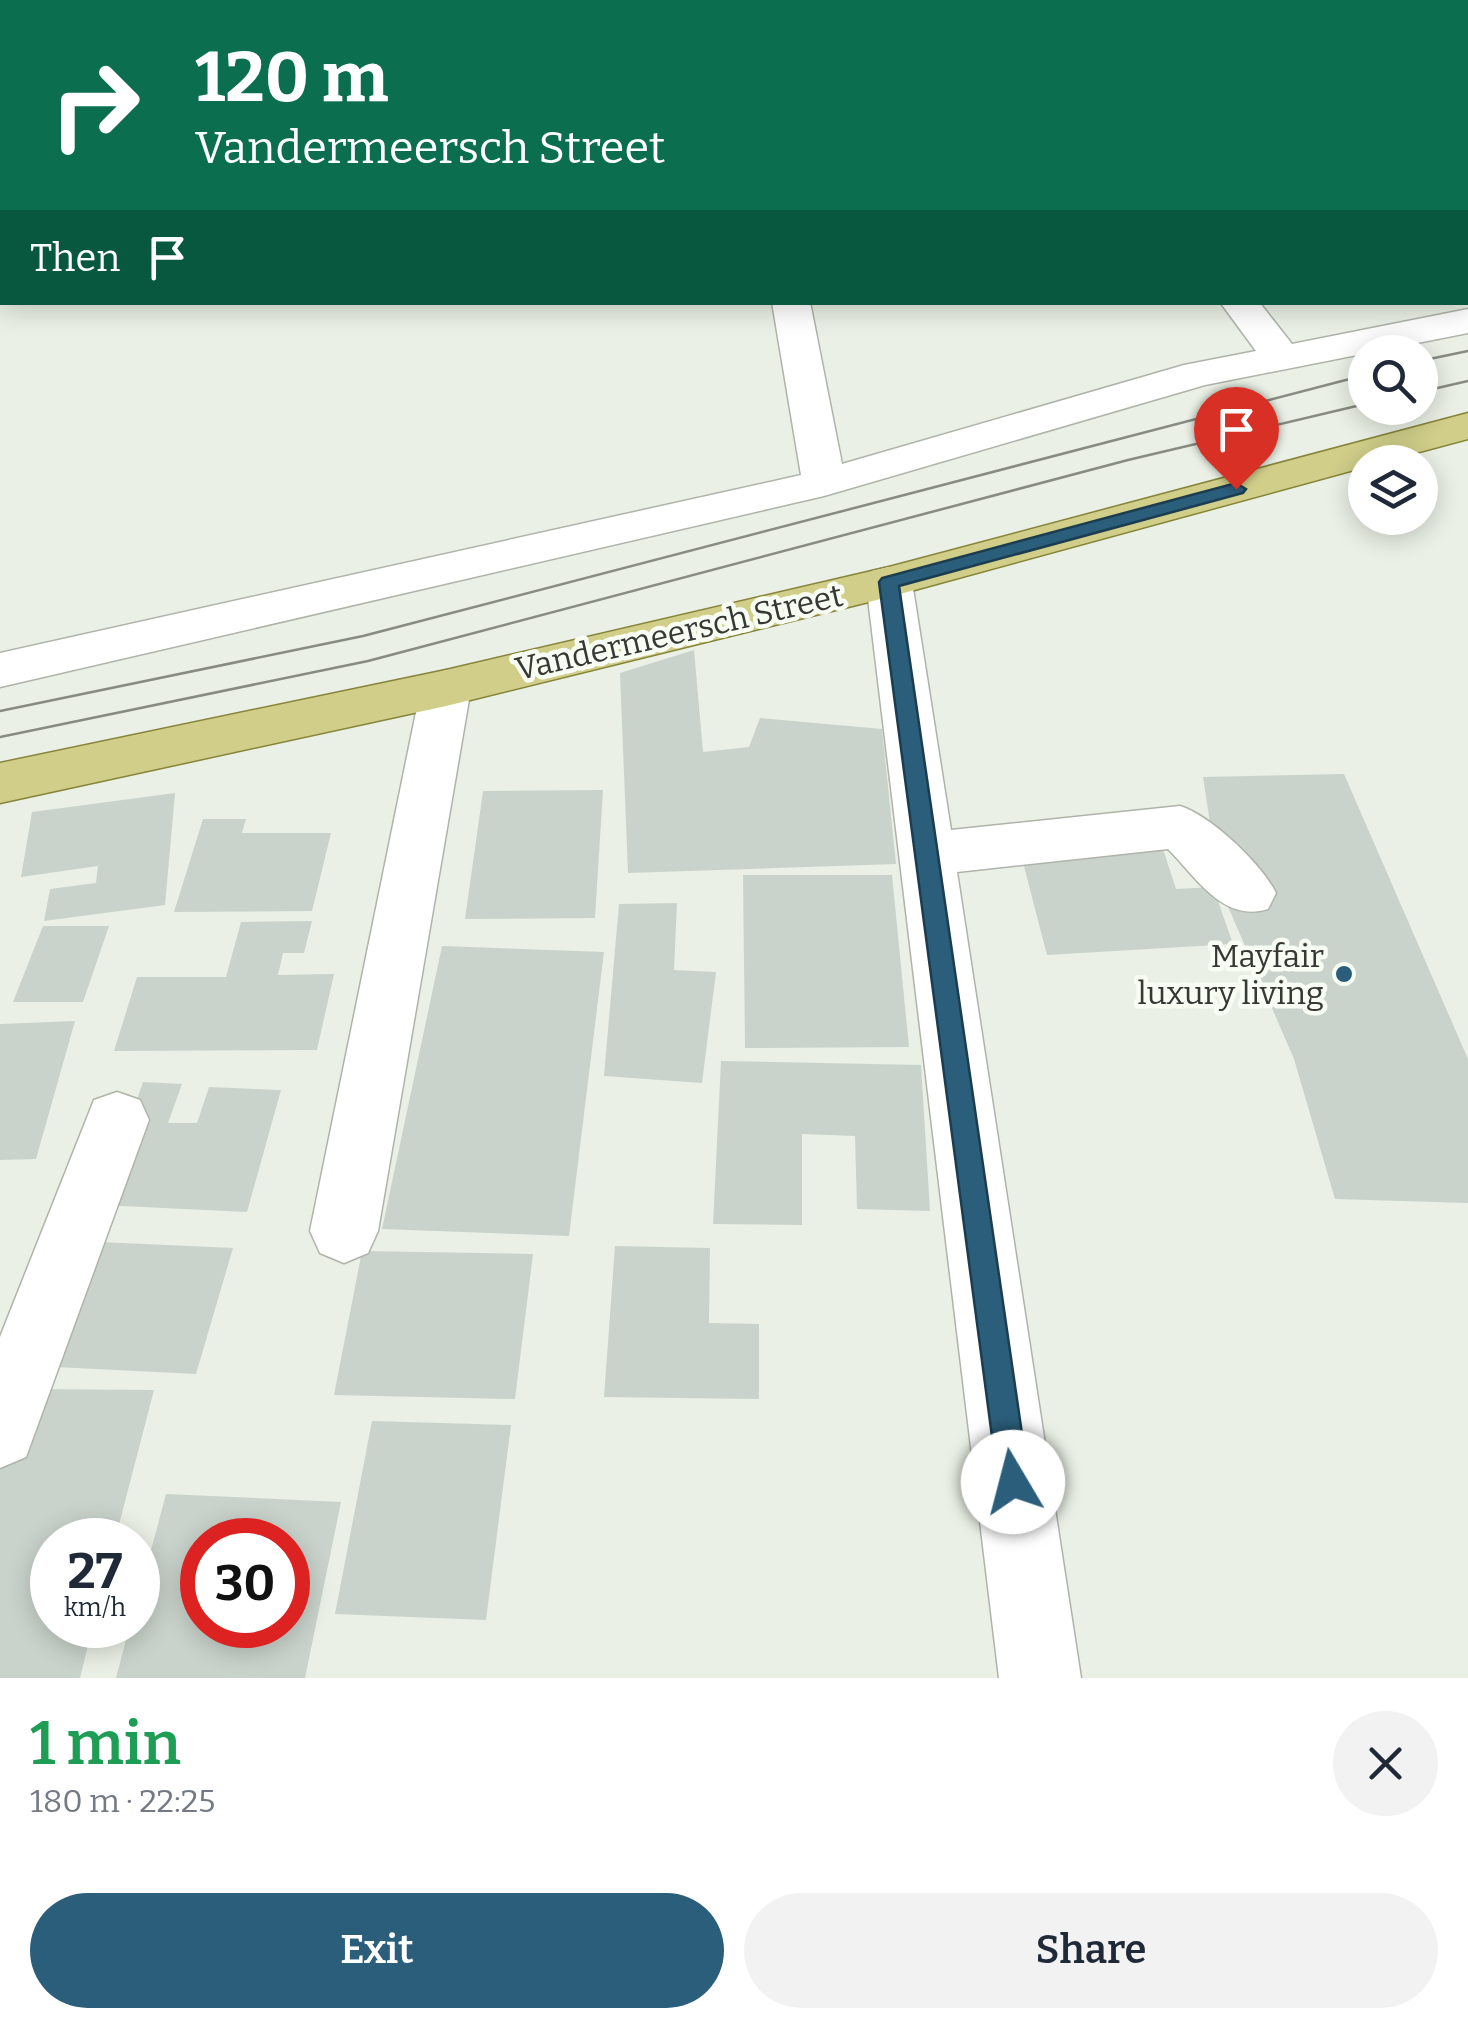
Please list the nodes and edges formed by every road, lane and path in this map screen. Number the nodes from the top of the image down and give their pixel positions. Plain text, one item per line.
1 (792, 305) edge
2 (1241, 305) edge
3 (1468, 321) edge
4 (1280, 356) junction
5 (1468, 426) edge
6 (824, 483) junction
7 (889, 582) junction
8 (0, 670) edge
9 (446, 688) junction
10 (0, 783) edge
11 (927, 854) junction
12 (1248, 893) dead end
13 (117, 1120) dead end
14 (344, 1231) dead end
15 (0, 1431) edge
16 (1040, 1678) edge

1 - 6 street
2 - 4 street
3 - 4 street
4 - 6 street
5 - 7 main road, Vandermeersch Street
6 - 8 street
7 - 9 main road, Vandermeersch Street
7 - 11 street
9 - 10 main road, Vandermeersch Street
9 - 14 street
11 - 12 street
11 - 16 street
13 - 15 street

